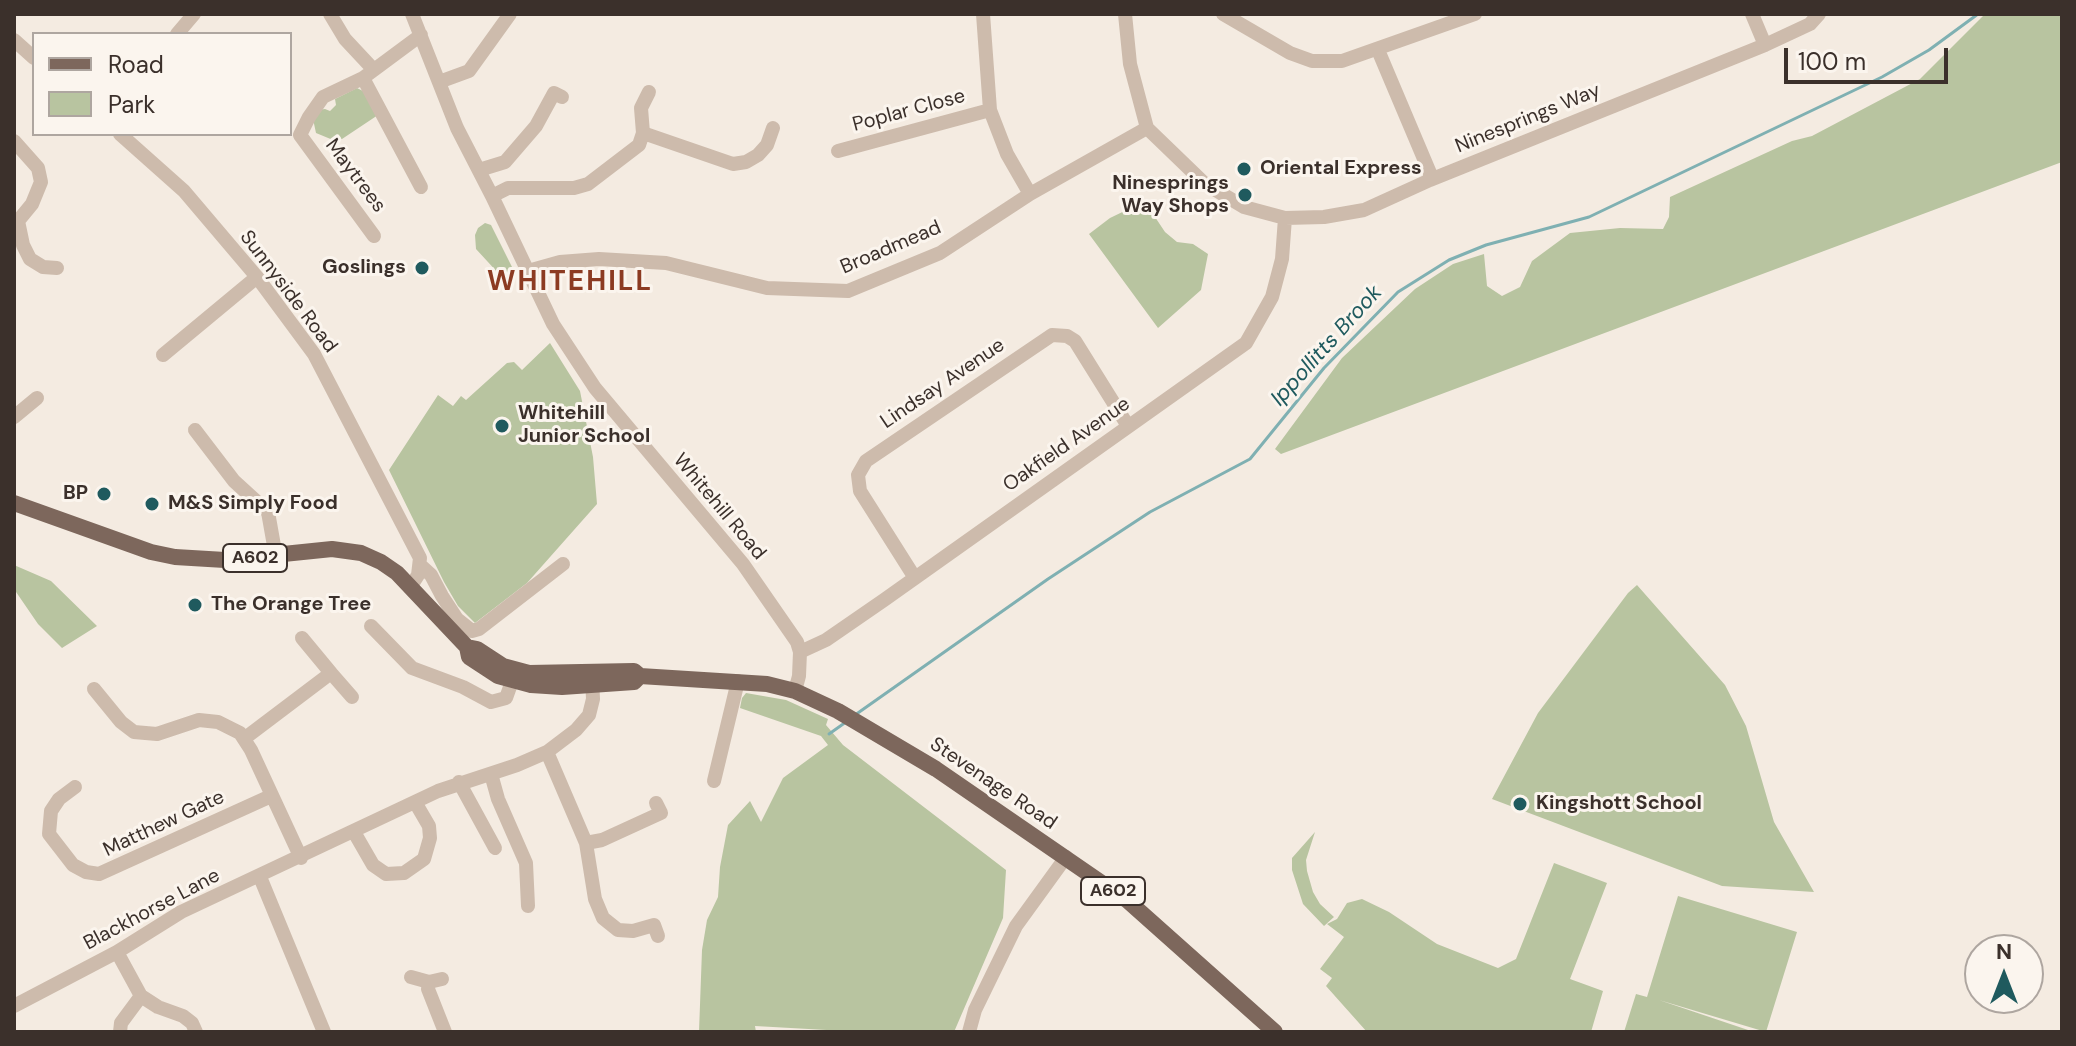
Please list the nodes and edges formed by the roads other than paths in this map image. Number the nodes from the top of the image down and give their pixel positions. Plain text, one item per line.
1 (194, 14) edge
2 (330, 14) edge
3 (412, 14) edge
4 (510, 14) edge
5 (983, 14) edge
6 (1125, 14) edge
7 (1223, 14) edge
8 (1475, 14) edge
9 (1752, 14) edge
10 (1819, 14) edge
11 (179, 32) edge
12 (421, 35) junction
13 (14, 40) edge
14 (1765, 45) junction
15 (1378, 50) junction
16 (32, 56) edge
17 (368, 74) junction
18 (439, 82) junction
19 (649, 92) dead end
20 (555, 93) dead end
21 (990, 110) junction
22 (773, 128) dead end
23 (1147, 128) junction
24 (295, 130) edge
25 (643, 133) junction
26 (122, 136) edge
27 (14, 141) edge
28 (838, 151) dead end
29 (479, 170) junction
30 (1430, 180) junction
31 (421, 187) dead end
32 (1030, 194) junction
33 (492, 196) junction
34 (1285, 218) junction
35 (16, 221) edge
36 (374, 236) dead end
37 (57, 268) dead end
38 (528, 271) junction
39 (257, 277) junction
40 (163, 355) dead end
41 (37, 398) dead end
42 (14, 417) edge
43 (1128, 426) junction
44 (195, 430) dead end
45 (14, 503) edge
46 (276, 557) junction
47 (563, 564) dead end
48 (420, 565) junction
49 (915, 578) junction
50 (411, 586) junction
51 (371, 626) dead end
52 (302, 638) dead end
53 (800, 652) junction
54 (331, 673) junction
55 (514, 676) junction
56 (592, 679) junction
57 (738, 681) junction
58 (94, 689) dead end
59 (795, 691) junction
60 (352, 697) dead end
61 (245, 738) junction
62 (547, 752) junction
63 (491, 774) junction
64 (713, 781) dead end
65 (459, 782) junction
66 (75, 787) dead end
67 (271, 796) junction
68 (415, 802) junction
69 (661, 813) dead end
70 (354, 832) junction
71 (586, 843) junction
72 (495, 848) dead end
73 (1066, 857) junction
74 (301, 858) junction
75 (260, 877) junction
76 (528, 906) dead end
77 (654, 925) dead end
78 (117, 952) junction
79 (411, 977) dead end
80 (141, 996) junction
81 (14, 1006) edge
82 (120, 1032) edge
83 (196, 1032) edge
84 (324, 1032) edge
85 (445, 1032) edge
86 (969, 1032) edge
87 (1275, 1032) edge

1 - 11 street
2 - 17 street
3 - 12 street, Whitehill Road
4 - 18 street
5 - 21 street
6 - 23 street
7 - 15 street
8 - 15 street
9 - 14 street
10 - 14 street, Ninesprings Way
12 - 17 street, Maytrees
12 - 18 street, Whitehill Road
13 - 16 street
14 - 30 street, Ninesprings Way
15 - 30 street
17 - 24 street, Maytrees
17 - 31 street
18 - 29 street, Whitehill Road
19 - 25 street
20 - 29 street
21 - 28 street, Poplar Close
21 - 32 street
22 - 25 street
23 - 32 street, Broadmead
23 - 34 street, Ninesprings Way
24 - 36 street, Maytrees
25 - 33 street
26 - 39 street, Sunnyside Road
27 - 35 street
29 - 33 street, Whitehill Road
30 - 34 street, Ninesprings Way
32 - 38 street, Broadmead
33 - 38 street, Whitehill Road
34 - 43 street, Oakfield Avenue
35 - 37 street
38 - 53 street, Whitehill Road
39 - 40 street
39 - 48 street, Sunnyside Road
41 - 42 street
43 - 49 street, Oakfield Avenue
43 - 49 street, Lindsay Avenue
44 - 46 street
45 - 46 main road, Stevenage Road / A602
46 - 50 main road, Stevenage Road / A602
47 - 48 street, Sunnyside Road
48 - 50 street
49 - 53 street, Oakfield Avenue
50 - 55 main road, Stevenage Road / A602
51 - 55 street
52 - 54 street
53 - 59 street
54 - 60 street
54 - 61 street
55 - 56 main road, Stevenage Road / A602
56 - 57 main road, Stevenage Road / A602
56 - 62 street, Blackhorse Lane
57 - 59 main road, Stevenage Road / A602
57 - 64 street
58 - 61 street
59 - 73 main road, Stevenage Road / A602
61 - 67 street
62 - 63 street, Blackhorse Lane
62 - 71 street
63 - 65 street, Blackhorse Lane
63 - 76 street
65 - 68 street, Blackhorse Lane
65 - 72 street
66 - 67 street, Matthew Gate
67 - 74 street
68 - 70 street, Blackhorse Lane
68 - 70 street
69 - 71 street
70 - 74 street, Blackhorse Lane
71 - 77 street
73 - 86 street
73 - 87 main road, Stevenage Road / A602
74 - 75 street, Blackhorse Lane
75 - 78 street, Blackhorse Lane
75 - 84 street
78 - 80 street
78 - 81 street, Blackhorse Lane
79 - 85 street
80 - 82 street
80 - 83 street

